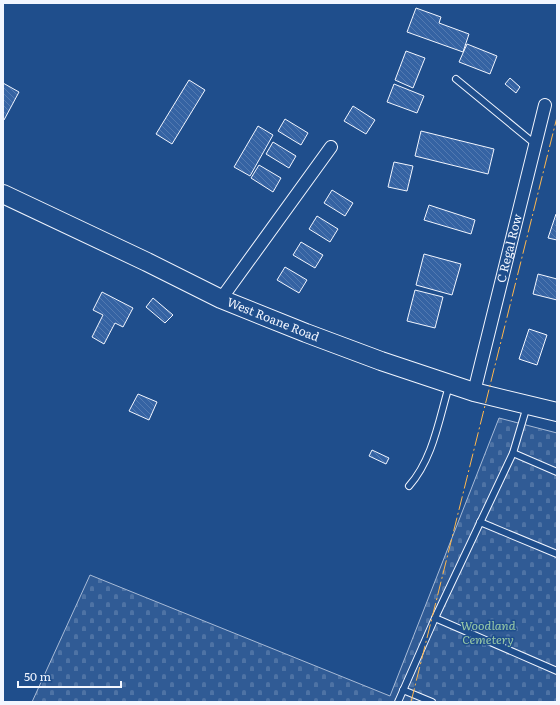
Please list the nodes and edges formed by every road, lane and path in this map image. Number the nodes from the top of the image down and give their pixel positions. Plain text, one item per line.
1 (456, 79) dead end
2 (545, 105) dead end
3 (535, 144) junction
4 (331, 147) dead end
5 (3, 194) edge
6 (221, 299) junction
7 (450, 384) junction
8 (474, 392) junction
9 (527, 404) junction
10 (557, 412) edge
11 (513, 453) junction
12 (557, 472) edge
13 (409, 486) dead end
14 (480, 522) junction
15 (557, 554) edge
16 (435, 618) junction
17 (557, 671) edge
18 (403, 690) junction
19 (398, 702) edge
20 (432, 702) edge

1 - 3 lane
2 - 3 street, C Regal Row
3 - 8 street, C Regal Row
4 - 6 street
5 - 6 street, West Roane Road
6 - 7 street, West Roane Road
7 - 8 street, West Roane Road
7 - 13 lane
8 - 9 street, West Roane Road
9 - 10 street, West Roane Road
9 - 11 lane
11 - 12 lane
11 - 14 lane
14 - 15 lane
14 - 16 lane
16 - 17 lane
16 - 18 lane
18 - 19 lane
18 - 20 lane

